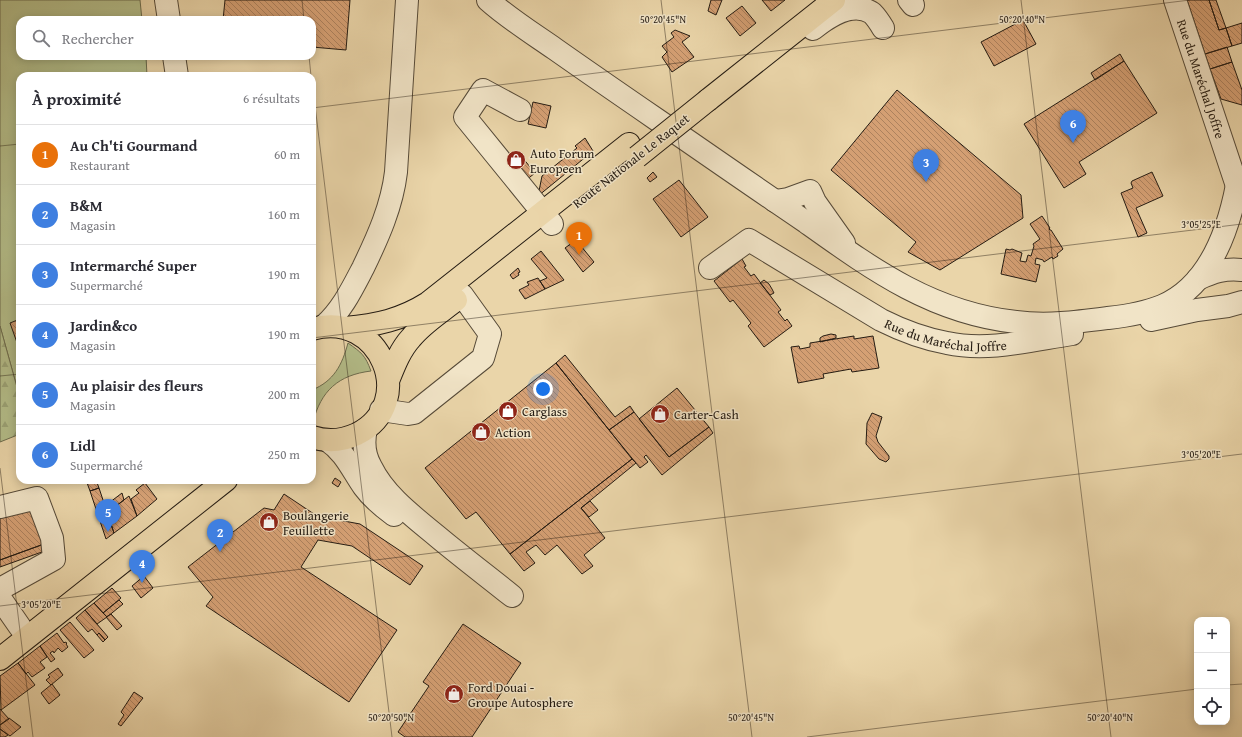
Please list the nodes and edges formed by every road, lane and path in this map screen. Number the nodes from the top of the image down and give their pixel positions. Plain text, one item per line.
1 (166, 0) edge
2 (407, 0) edge
3 (488, 0) edge
4 (810, 0) edge
5 (834, 0) edge
6 (1175, 0) edge
7 (168, 16) edge
8 (883, 28) dead end
9 (175, 60) edge
10 (176, 72) edge
11 (706, 92) junction
12 (520, 110) dead end
13 (1239, 194) edge
14 (547, 218) junction
15 (710, 268) dead end
16 (1242, 270) edge
17 (1198, 279) junction
18 (462, 295) junction
19 (1242, 302) edge
20 (1212, 308) junction
21 (1242, 314) edge
22 (318, 328) edge
23 (345, 328) junction
24 (388, 381) junction
25 (381, 410) junction
26 (366, 429) junction
27 (316, 438) edge
28 (205, 484) edge
29 (221, 484) edge
30 (0, 507) edge
31 (468, 561) junction
32 (0, 588) edge
33 (512, 596) dead end
34 (0, 598) edge
35 (20, 627) junction
36 (0, 642) edge
37 (0, 659) edge

1 - 7 street
2 - 22 street
3 - 17 street
4 - 11 main road, Route Nationale Le Raquet
5 - 11 main road, Route Nationale Le Raquet
6 - 13 street, Rue du Maréchal Joffre
8 - 11 street
9 - 10 street
11 - 14 main road, Route Nationale Le Raquet
12 - 14 street
13 - 17 street
14 - 18 main road, Route Nationale Le Raquet
14 - 23 main road, Route Nationale Le Raquet
15 - 20 street, Rue du Maréchal Joffre
16 - 17 street
18 - 24 main road, Route Nationale Le Raquet
18 - 25 street
19 - 20 street, Rue du Maréchal Joffre
20 - 21 street, Rue du Maréchal Joffre
22 - 23 main road
23 - 24 main road
24 - 25 main road
25 - 26 main road
26 - 27 main road
26 - 31 street
27 - 31 street
28 - 35 main road
29 - 37 main road
30 - 32 street
31 - 33 street
34 - 35 street
35 - 36 main road

